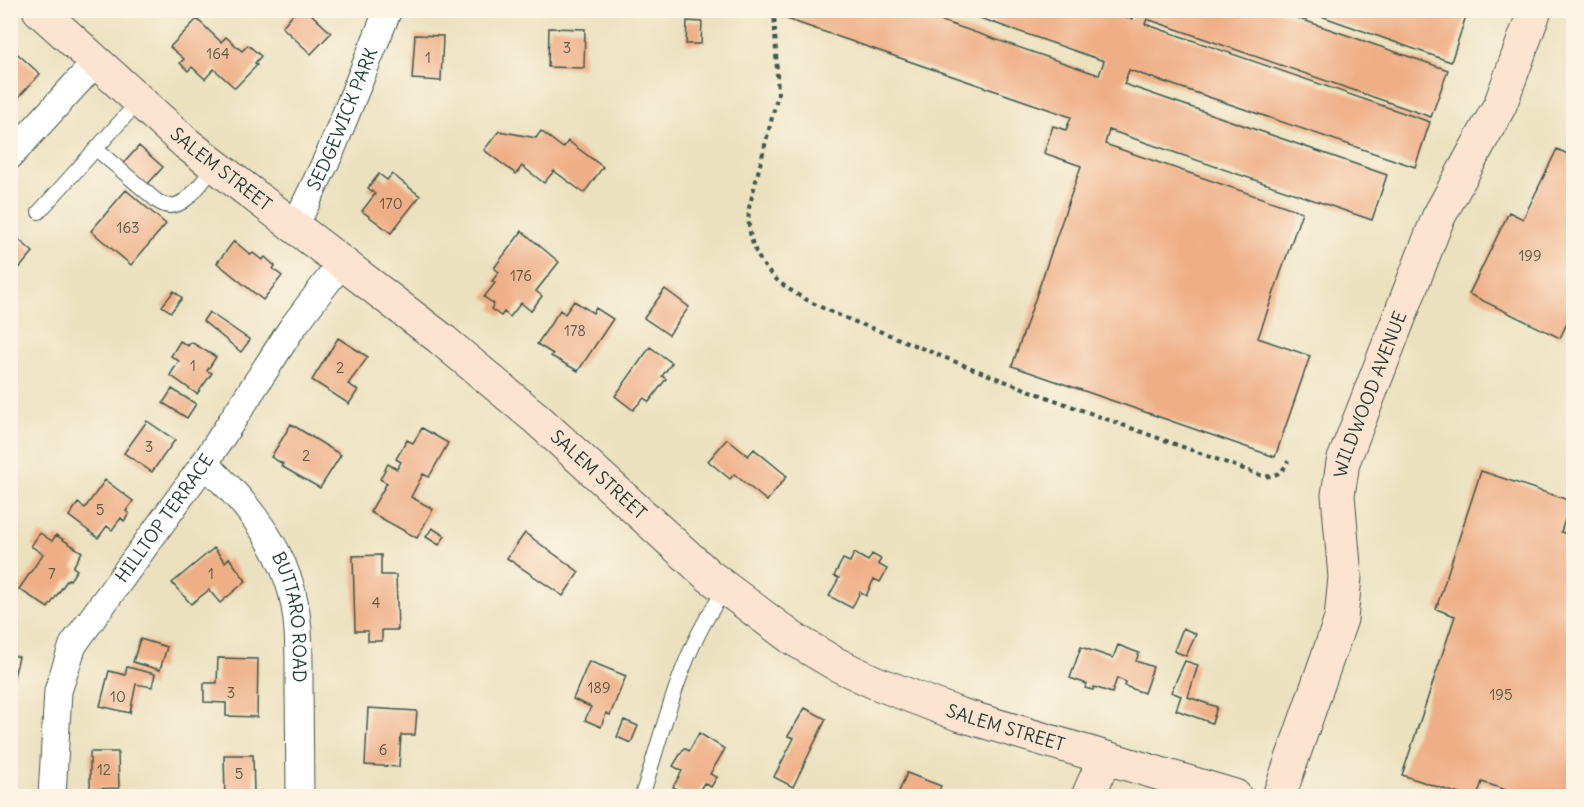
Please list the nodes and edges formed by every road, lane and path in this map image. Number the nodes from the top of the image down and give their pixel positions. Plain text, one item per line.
1 (39, 10) edge
2 (388, 10) edge
3 (774, 10) edge
4 (1535, 10) edge
5 (96, 62) junction
6 (139, 101) junction
7 (96, 149) junction
8 (10, 156) edge
9 (215, 165) junction
10 (39, 212) dead end
11 (295, 226) junction
12 (342, 262) junction
13 (1288, 461) dead end
14 (204, 464) junction
15 (726, 590) junction
16 (1104, 759) junction
17 (52, 796) edge
18 (300, 796) edge
19 (642, 796) edge
20 (1088, 796) edge
21 (1235, 796) edge
22 (1279, 796) edge

1 - 5 street, SALEM STREET
2 - 11 street, SEDGEWICK PARK
3 - 13 path
4 - 22 street, WILDWOOD AVENUE
5 - 6 street, SALEM STREET
5 - 8 street
6 - 7 lane
6 - 9 street, SALEM STREET
7 - 9 lane
7 - 10 lane
9 - 11 street, SALEM STREET
11 - 12 street, SALEM STREET
12 - 14 street, HILLTOP TERRACE
12 - 15 street, SALEM STREET
14 - 17 street, HILLTOP TERRACE
14 - 18 street, BUTTARO ROAD
15 - 16 street, SALEM STREET
15 - 19 lane
16 - 20 street
16 - 21 street, SALEM STREET

